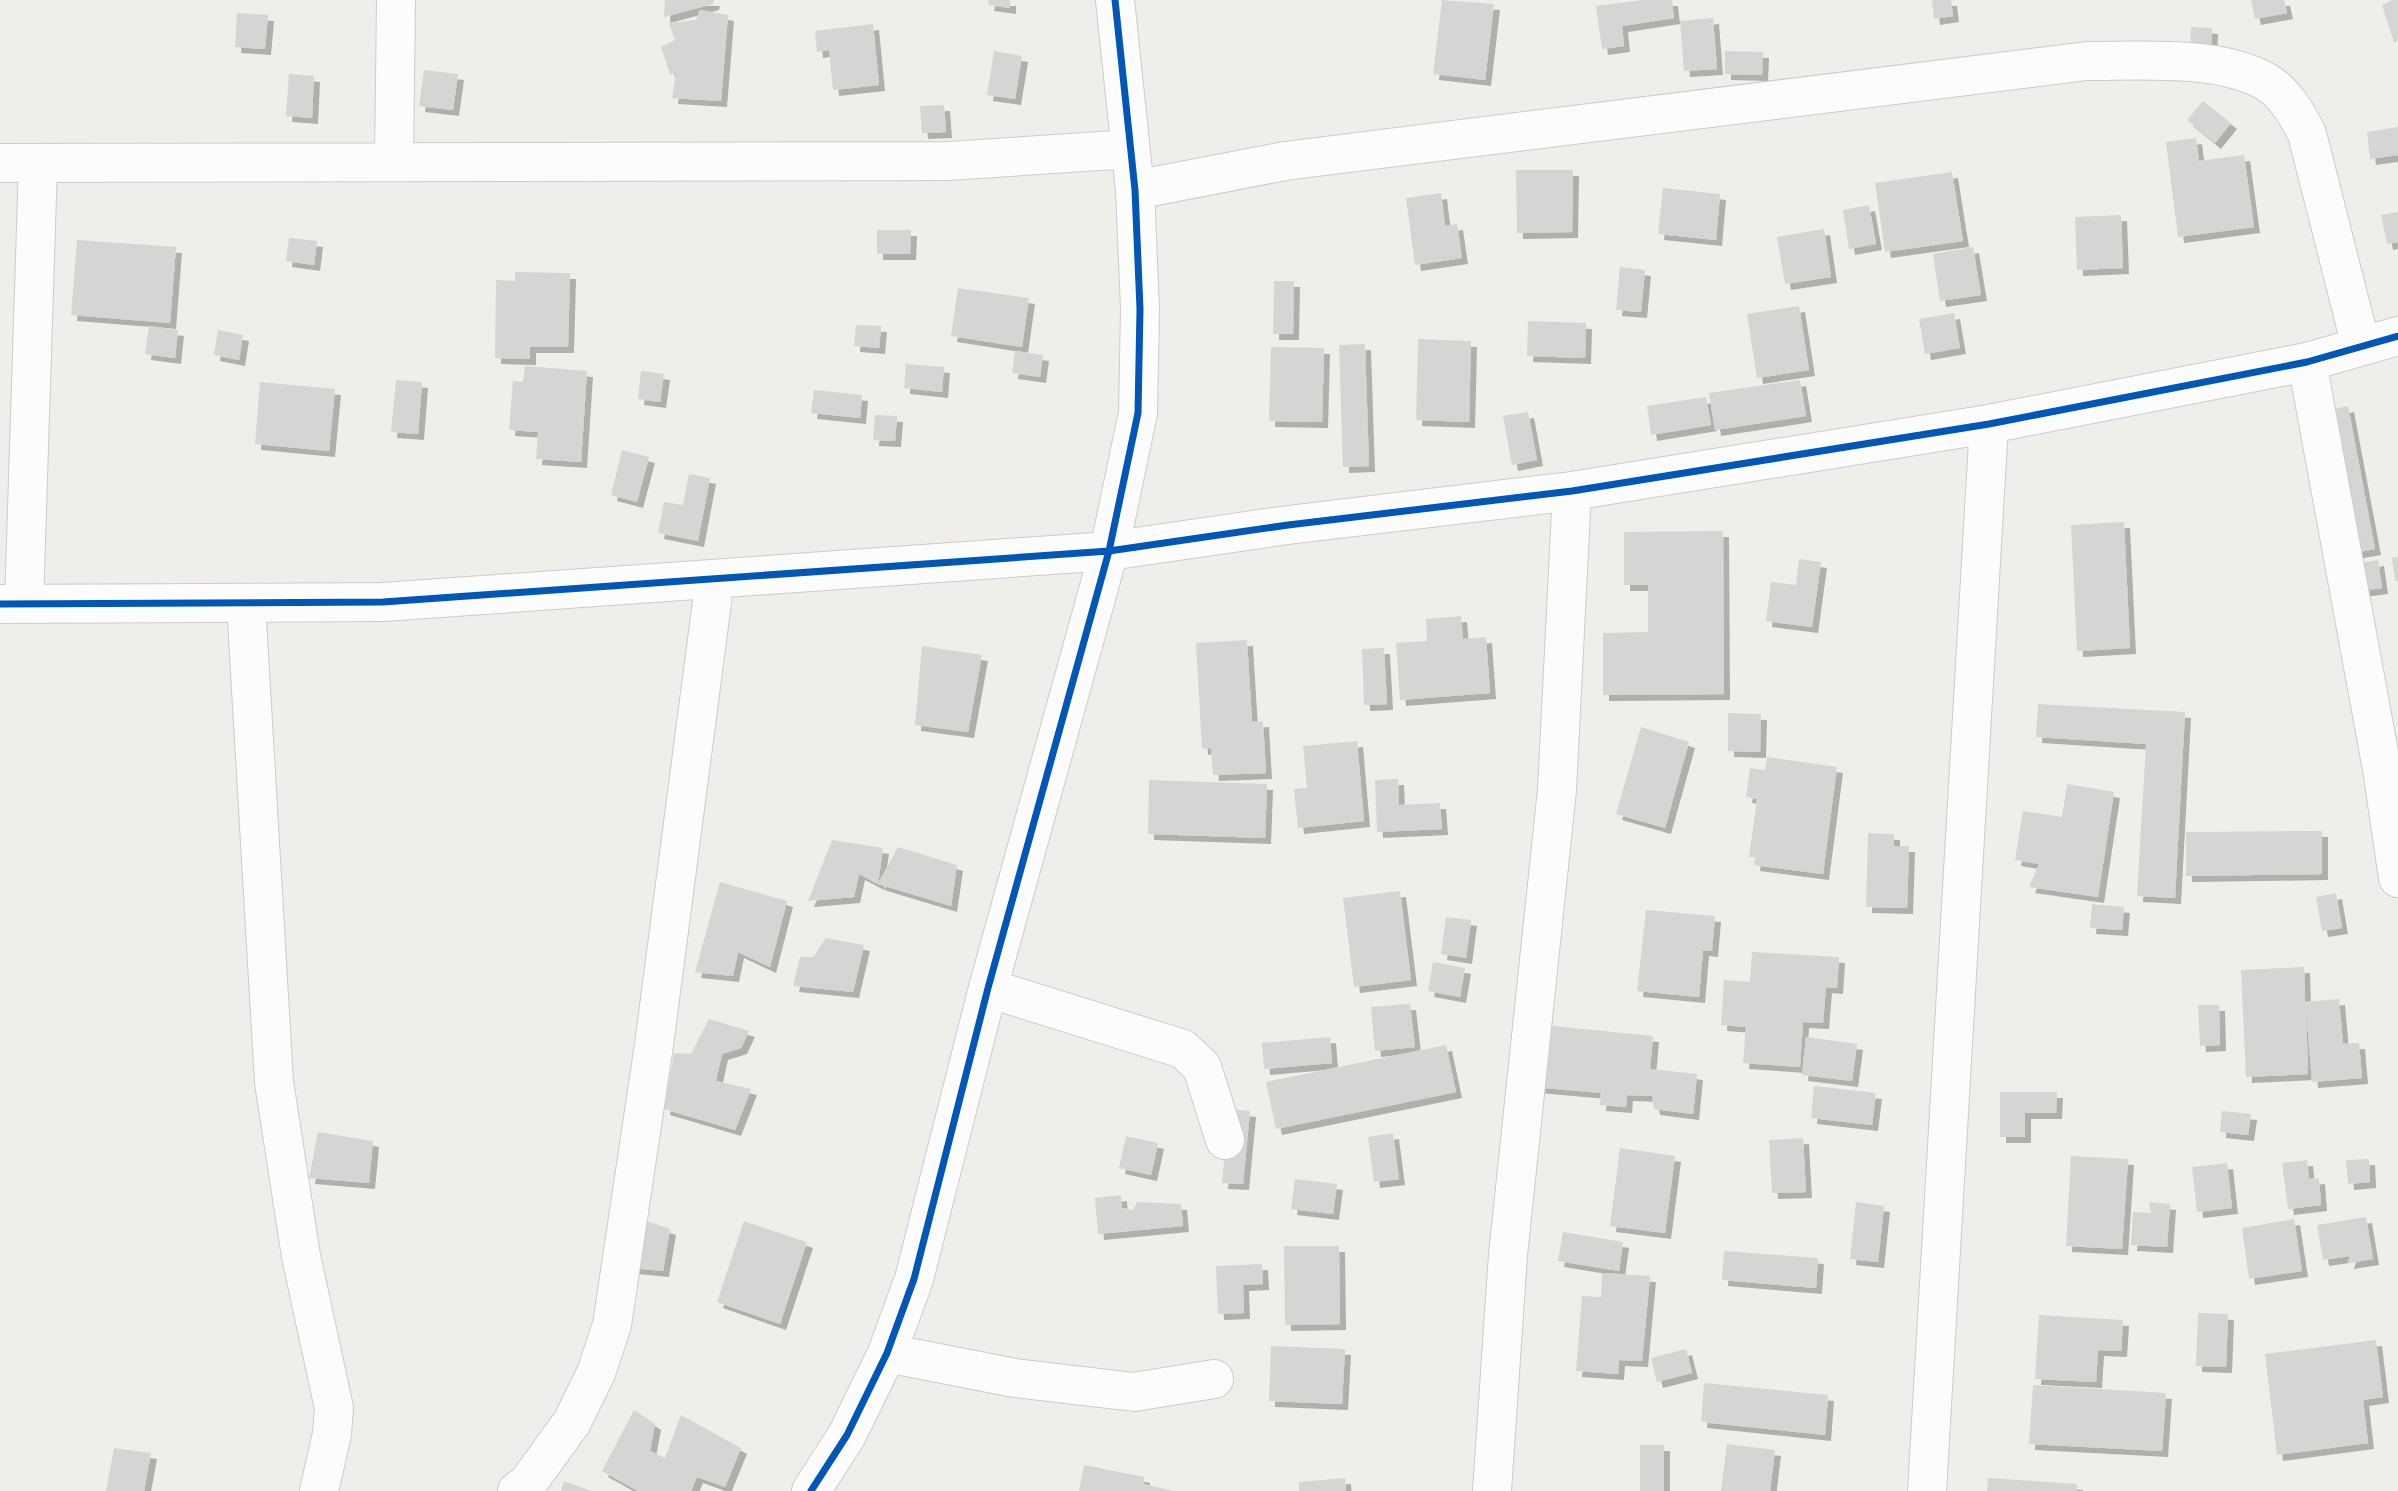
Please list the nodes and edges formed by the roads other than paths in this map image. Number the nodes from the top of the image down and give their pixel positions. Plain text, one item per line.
1 (396, 0) edge
2 (1115, 0) edge
3 (1130, 149) junction
4 (394, 162) junction
5 (0, 163) edge
6 (38, 164) junction
7 (1135, 190) junction
8 (2398, 337) edge
9 (2361, 346) junction
10 (2307, 362) junction
11 (1989, 425) junction
12 (1572, 491) junction
13 (1109, 551) junction
14 (715, 579) junction
15 (246, 603) junction
16 (12, 604) edge
17 (2398, 878) edge
18 (988, 988) junction
19 (1225, 1140) dead end
20 (887, 1353) junction
21 (1214, 1379) dead end
22 (326, 1490) edge
23 (517, 1491) edge
24 (811, 1491) edge
25 (1492, 1491) edge
26 (1927, 1491) edge

1 - 4 street
2 - 3 street
3 - 4 street
3 - 7 street
4 - 6 street
5 - 6 street
6 - 16 street
7 - 9 street
7 - 13 street
8 - 9 street
9 - 10 street
10 - 11 street
10 - 17 street
11 - 12 street
11 - 26 street
12 - 13 street
12 - 25 street
13 - 14 street
13 - 18 street
14 - 15 street
14 - 23 street
15 - 16 street
15 - 22 street
18 - 19 street
18 - 20 street
20 - 21 street
20 - 24 street

